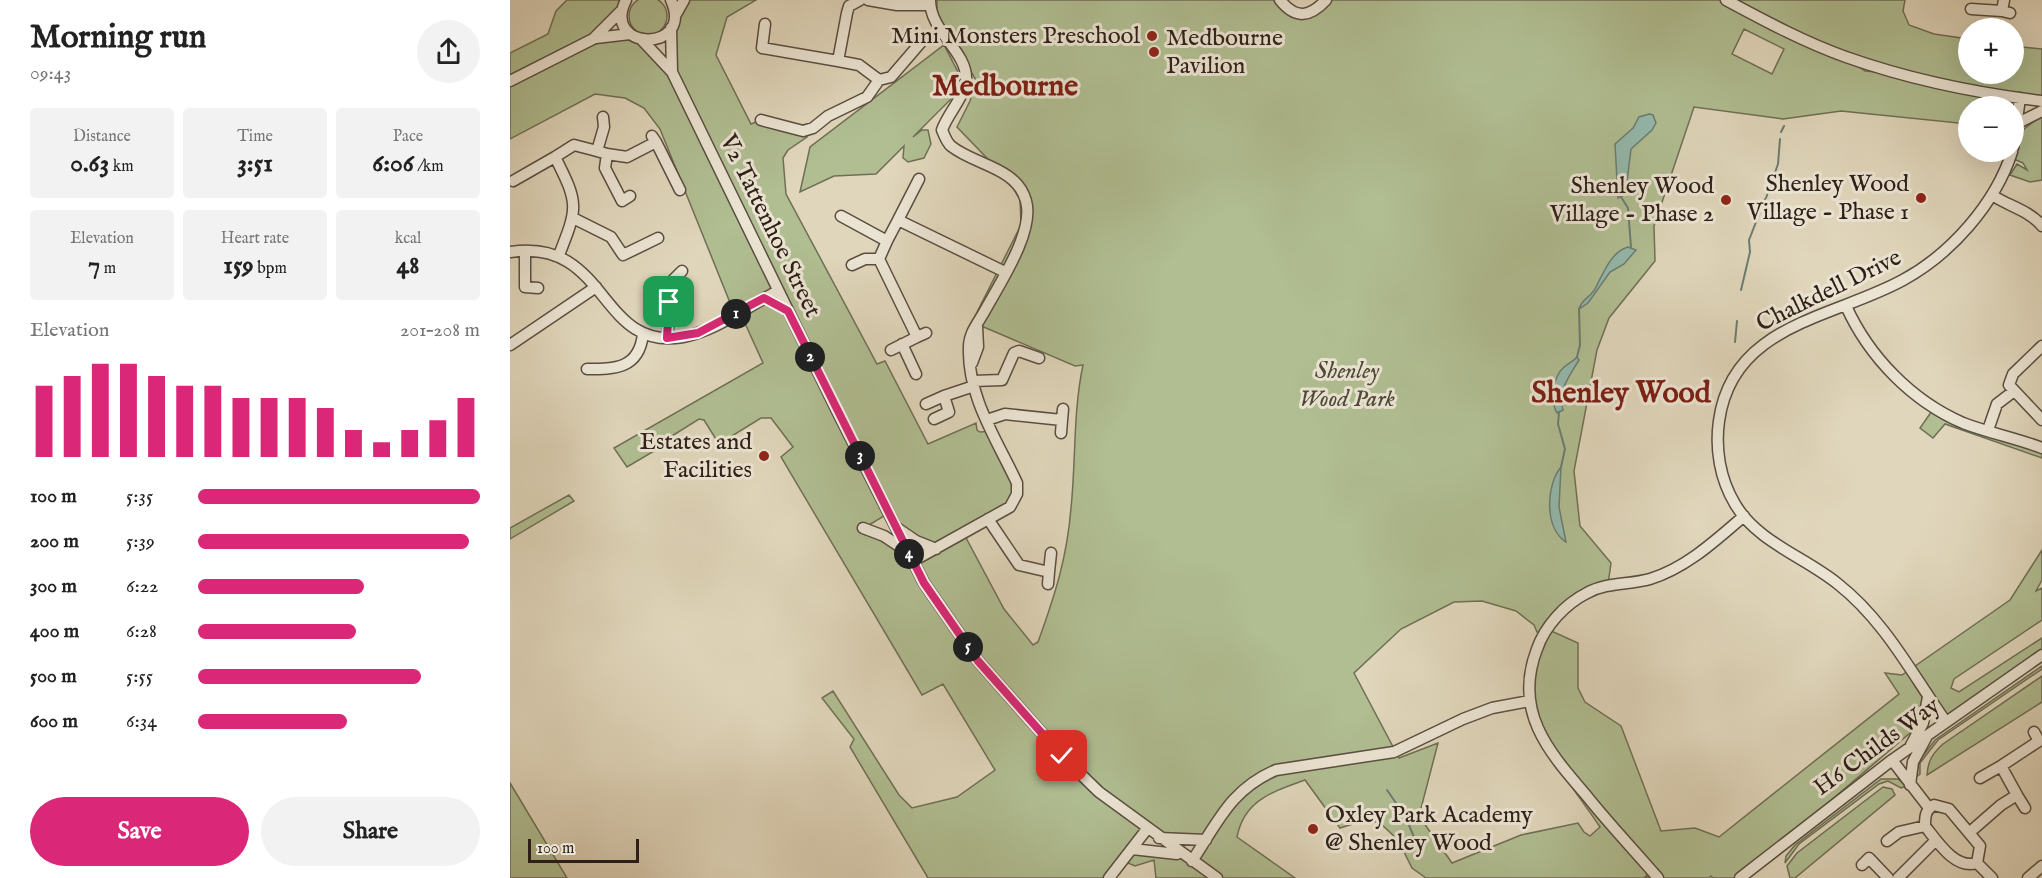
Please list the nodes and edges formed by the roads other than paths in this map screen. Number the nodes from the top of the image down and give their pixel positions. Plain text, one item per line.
1 (671, 0) edge
2 (684, 0) edge
3 (860, 0) edge
4 (868, 0) edge
5 (1280, 0) edge
6 (1326, 0) edge
7 (1726, 0) edge
8 (930, 2) edge
9 (624, 3) edge
10 (2005, 8) edge
11 (1971, 9) dead end
12 (675, 16) junction
13 (765, 24) dead end
14 (671, 28) junction
15 (630, 34) junction
16 (591, 40) junction
17 (642, 40) junction
18 (922, 41) dead end
19 (838, 61) junction
20 (672, 72) junction
21 (879, 80) junction
22 (510, 81) edge
23 (2010, 96) edge
24 (2024, 99) edge
25 (2042, 101) edge
26 (2042, 111) edge
27 (603, 117) dead end
28 (761, 120) dead end
29 (2024, 120) edge
30 (602, 152) junction
31 (555, 157) junction
32 (2006, 162) edge
33 (919, 179) dead end
34 (513, 181) dead end
35 (680, 190) dead end
36 (1992, 195) junction
37 (622, 201) dead end
38 (841, 216) dead end
39 (573, 218) junction
40 (898, 220) junction
41 (2042, 226) edge
42 (658, 238) dead end
43 (887, 241) junction
44 (525, 251) junction
45 (510, 252) edge
46 (559, 255) junction
47 (879, 259) junction
48 (852, 265) dead end
49 (682, 271) dead end
50 (1005, 272) junction
51 (525, 287) junction
52 (596, 287) junction
53 (538, 288) dead end
54 (514, 290) dead end
55 (778, 291) junction
56 (764, 298) junction
57 (1846, 306) junction
58 (788, 311) junction
59 (644, 334) junction
60 (667, 338) junction
61 (902, 344) junction
62 (510, 345) edge
63 (2042, 346) edge
64 (891, 350) dead end
65 (1039, 358) dead end
66 (587, 369) dead end
67 (916, 374) dead end
68 (973, 384) junction
69 (2014, 391) junction
70 (944, 396) junction
71 (926, 404) dead end
72 (934, 419) dead end
73 (987, 420) junction
74 (2042, 420) edge
75 (1988, 430) junction
76 (1061, 433) dead end
77 (2042, 448) edge
78 (1744, 516) junction
79 (988, 519) junction
80 (895, 526) junction
81 (863, 528) dead end
82 (936, 549) junction
83 (1051, 553) dead end
84 (910, 557) junction
85 (1049, 572) junction
86 (1048, 584) dead end
87 (2042, 655) edge
88 (1928, 697) junction
89 (1529, 701) junction
90 (1946, 722) junction
91 (1928, 735) junction
92 (2038, 740) edge
93 (1909, 748) junction
94 (1892, 760) junction
95 (2001, 766) junction
96 (1980, 778) dead end
97 (1910, 784) junction
98 (2017, 795) junction
99 (1929, 808) junction
100 (2025, 808) dead end
101 (1925, 826) junction
102 (1147, 829) junction
103 (1970, 832) junction
104 (1159, 838) junction
105 (1206, 840) junction
106 (1936, 840) junction
107 (1887, 841) dead end
108 (1132, 849) junction
109 (1188, 858) junction
110 (1868, 859) dead end
111 (1977, 863) junction
112 (2042, 866) edge
113 (1743, 876) edge
114 (1109, 878) edge
115 (1217, 878) edge
116 (1658, 878) edge
117 (1888, 878) edge
118 (1898, 878) edge
119 (1992, 878) edge
120 (2028, 878) edge

1 - 12 street
2 - 12 street, V2 Tattenhoe Street
3 - 19 street
4 - 8 street
5 - 6 street
7 - 23 street
8 - 50 street
9 - 15 street
9 - 16 street
10 - 11 street
12 - 14 street, V2 Tattenhoe Street
13 - 19 street
14 - 17 street
14 - 20 street, V2 Tattenhoe Street
15 - 16 street
15 - 17 street
16 - 22 street
17 - 20 street, V2 Tattenhoe Street
18 - 21 street
19 - 21 street
20 - 55 street, V2 Tattenhoe Street
21 - 28 street
24 - 25 street
26 - 29 street
27 - 30 street
30 - 31 street
30 - 35 street
30 - 37 street
31 - 34 street
31 - 39 street
32 - 36 street, Chalkdell Drive
33 - 40 street
36 - 41 street
36 - 57 street, Chalkdell Drive
38 - 43 street
39 - 42 street
39 - 46 street
40 - 43 street
40 - 50 street
43 - 47 street
44 - 45 street
44 - 46 street
44 - 51 street
46 - 52 street
47 - 48 street
47 - 61 street
49 - 60 street
50 - 68 street
51 - 53 street
51 - 54 street
52 - 59 street
52 - 62 street
55 - 56 street
55 - 58 street, V2 Tattenhoe Street
56 - 58 street
56 - 60 street
57 - 75 street
57 - 78 street, Chalkdell Drive
58 - 80 street, V2 Tattenhoe Street
59 - 60 street
59 - 66 street
61 - 64 street
61 - 67 street
63 - 69 street
65 - 68 street
68 - 70 street
68 - 73 street
69 - 74 street
69 - 75 street
70 - 71 street
70 - 72 street
73 - 76 street
73 - 79 street
75 - 77 street
78 - 88 street, Chalkdell Drive
78 - 89 street
79 - 82 street
79 - 85 street
80 - 82 street
80 - 84 street, V2 Tattenhoe Street
81 - 84 street
82 - 84 street
83 - 85 street
84 - 102 street, V2 Tattenhoe Street
85 - 86 street
87 - 90 street, H6 Childs Way
88 - 90 street, Chalkdell Drive
88 - 93 street
89 - 105 street
89 - 116 street
90 - 91 street, H6 Childs Way
91 - 93 street, H6 Childs Way
91 - 97 street
92 - 95 street
93 - 94 street, H6 Childs Way
94 - 97 street
94 - 113 street, H6 Childs Way
95 - 96 street
95 - 98 street
97 - 99 street
98 - 100 street
98 - 103 street
99 - 101 street
99 - 103 street
101 - 106 street
101 - 107 street
102 - 104 street, V2 Tattenhoe Street
102 - 108 street
103 - 111 street
104 - 105 street
104 - 109 street, V2 Tattenhoe Street
105 - 109 street
106 - 111 street
106 - 118 street
108 - 109 street
108 - 114 street
109 - 115 street, V2 Tattenhoe Street
110 - 117 street
111 - 119 street
112 - 120 street

